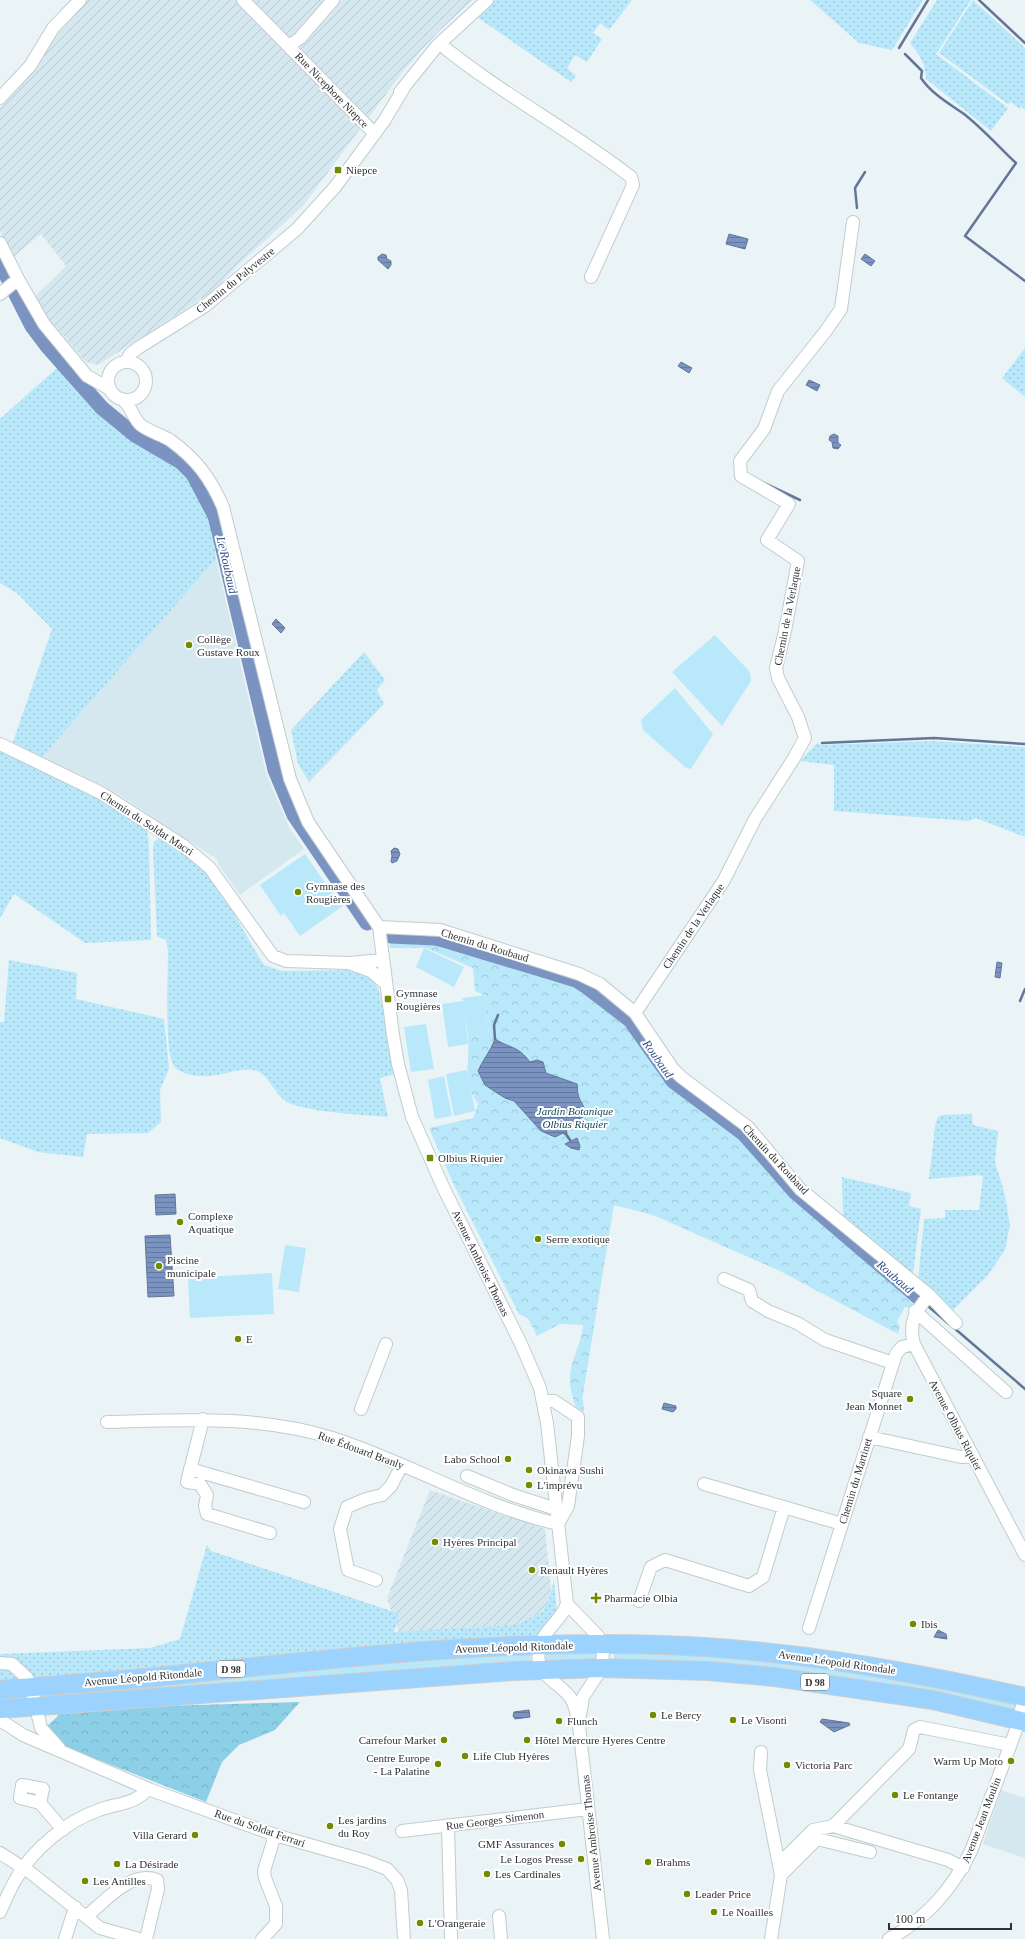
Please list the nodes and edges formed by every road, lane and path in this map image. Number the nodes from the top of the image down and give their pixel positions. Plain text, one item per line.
1 (80, 0) edge
2 (243, 0) edge
3 (333, 0) edge
4 (487, 0) edge
5 (440, 44) junction
6 (289, 46) junction
7 (0, 98) edge
8 (372, 131) junction
9 (853, 222) dead end
10 (0, 243) edge
11 (591, 277) dead end
12 (16, 281) junction
13 (2, 292) edge
14 (155, 338) junction
15 (126, 362) junction
16 (78, 365) junction
17 (142, 368) junction
18 (113, 369) junction
19 (110, 389) junction
20 (142, 393) junction
21 (122, 399) junction
22 (157, 433) junction
23 (0, 744) edge
24 (379, 927) junction
25 (349, 963) junction
26 (384, 963) junction
27 (371, 971) junction
28 (386, 984) junction
29 (635, 1013) junction
30 (724, 1279) dead end
31 (929, 1295) junction
32 (916, 1311) junction
33 (956, 1323) dead end
34 (386, 1344) dead end
35 (914, 1344) junction
36 (893, 1363) junction
37 (1006, 1392) dead end
38 (543, 1401) junction
39 (361, 1409) dead end
40 (203, 1419) junction
41 (107, 1422) dead end
42 (869, 1437) junction
43 (972, 1456) junction
44 (402, 1465) junction
45 (190, 1469) junction
46 (467, 1476) dead end
47 (704, 1484) dead end
48 (304, 1502) dead end
49 (784, 1507) junction
50 (556, 1509) junction
51 (558, 1524) junction
52 (842, 1524) junction
53 (270, 1533) dead end
54 (1025, 1555) edge
55 (376, 1580) dead end
56 (639, 1601) dead end
57 (567, 1604) junction
58 (809, 1628) dead end
59 (602, 1644) junction
60 (540, 1646) junction
61 (0, 1663) edge
62 (602, 1668) junction
63 (541, 1669) junction
64 (31, 1687) junction
65 (0, 1690) edge
66 (1025, 1696) edge
67 (35, 1706) junction
68 (0, 1709) edge
69 (0, 1720) edge
70 (1022, 1721) edge
71 (579, 1726) junction
72 (1010, 1745) junction
73 (761, 1752) dead end
74 (66, 1754) junction
75 (131, 1781) junction
76 (148, 1789) junction
77 (40, 1803) dead end
78 (119, 1804) junction
79 (588, 1809) junction
80 (448, 1825) junction
81 (833, 1826) junction
82 (63, 1830) junction
83 (402, 1831) dead end
84 (275, 1835) junction
85 (870, 1852) dead end
86 (0, 1853) edge
87 (23, 1868) junction
88 (963, 1868) junction
89 (780, 1869) junction
90 (75, 1907) junction
91 (0, 1912) edge
92 (87, 1916) junction
93 (499, 1916) dead end
94 (65, 1939) edge
95 (139, 1939) edge
96 (146, 1939) edge
97 (262, 1939) edge
98 (404, 1939) edge
99 (451, 1939) edge
100 (501, 1939) edge
101 (603, 1939) edge
102 (771, 1939) edge
103 (889, 1939) edge

1 - 7 street
2 - 6 street, Rue Nicephore Niepce
3 - 6 street, Rue Nicephore Niepce
4 - 5 street, Chemin du Palyvestre
5 - 8 street, Chemin du Palyvestre
5 - 11 street
6 - 8 street, Rue Nicephore Niepce
8 - 14 street, Chemin du Palyvestre
9 - 29 street, Chemin de la Verlaque
10 - 12 street
12 - 13 street
12 - 16 street
14 - 15 street, Chemin du Palyvestre
14 - 17 street, Chemin du Palyvestre
15 - 17 street
15 - 18 street
16 - 18 street
16 - 19 street
17 - 20 street
18 - 19 street
19 - 21 street
20 - 21 street
20 - 22 street
21 - 22 street
22 - 24 street
23 - 25 street, Chemin du Soldat Macri
24 - 26 street, Avenue Ambroise Thomas
24 - 29 street, Chemin du Roubaud
25 - 26 street, Chemin du Soldat Macri
25 - 27 street, Chemin du Soldat Macri
26 - 27 street
26 - 28 street, Avenue Ambroise Thomas
27 - 28 street, Chemin du Soldat Macri
28 - 38 street, Avenue Ambroise Thomas
29 - 31 street, Chemin du Roubaud
30 - 36 street
31 - 32 street, Avenue Olbius Riquier
31 - 33 street, Chemin du Roubaud
32 - 35 street, Avenue Olbius Riquier
32 - 37 street
34 - 39 street
35 - 36 street, Chemin du Martinet
35 - 43 street, Avenue Olbius Riquier
36 - 42 street, Chemin du Martinet
38 - 50 street, Avenue Ambroise Thomas
38 - 51 street
40 - 41 street, Rue Édouard Branly
40 - 44 street, Rue Édouard Branly
40 - 45 street
42 - 43 street
42 - 52 street, Chemin du Martinet
43 - 54 street, Avenue Olbius Riquier
44 - 51 street, Rue Édouard Branly
44 - 55 street
45 - 48 street
45 - 53 street
46 - 50 street
47 - 49 street
49 - 52 street
49 - 56 street
50 - 51 street, Avenue Ambroise Thomas
51 - 57 street, Avenue Ambroise Thomas
52 - 58 street, Chemin du Martinet
57 - 59 street
57 - 60 street
59 - 60 highway, Avenue Léopold Ritondale / D 98
59 - 62 street
59 - 66 highway, Avenue Léopold Ritondale / D 98
60 - 63 street
60 - 64 highway, Avenue Léopold Ritondale / D 98
61 - 64 street
62 - 63 highway, Avenue Léopold Ritondale / D 98
62 - 70 highway, Avenue Léopold Ritondale / D 98
62 - 71 street, Avenue Ambroise Thomas
63 - 67 highway, Avenue Léopold Ritondale / D 98
63 - 71 street, Avenue Ambroise Thomas
64 - 65 highway, Avenue Léopold Ritondale / D 98
64 - 67 street, Rue du Soldat Ferrari
66 - 70 street, Avenue Jean Moulin
67 - 68 highway, Avenue Léopold Ritondale / D 98
67 - 74 street, Rue du Soldat Ferrari
69 - 74 street, Rue du Soldat Ferrari
70 - 72 street, Avenue Jean Moulin
71 - 79 street, Avenue Ambroise Thomas
72 - 81 street
72 - 88 street, Avenue Jean Moulin
73 - 89 street
74 - 75 street, Rue du Soldat Ferrari
75 - 76 street, Rue du Soldat Ferrari
75 - 78 street
76 - 78 street
76 - 84 street, Rue du Soldat Ferrari
77 - 82 street
78 - 82 street
79 - 80 street, Rue Georges Simenon
79 - 101 street, Avenue Ambroise Thomas
80 - 83 street, Rue Georges Simenon
80 - 99 street
81 - 88 street
81 - 89 street
82 - 87 street
84 - 97 street
84 - 98 street, Rue du Soldat Ferrari
85 - 89 street
86 - 87 street
87 - 90 street
87 - 91 street
88 - 103 street, Avenue Jean Moulin
89 - 102 street
90 - 92 street
90 - 94 street
92 - 95 street
92 - 96 street
93 - 100 street

